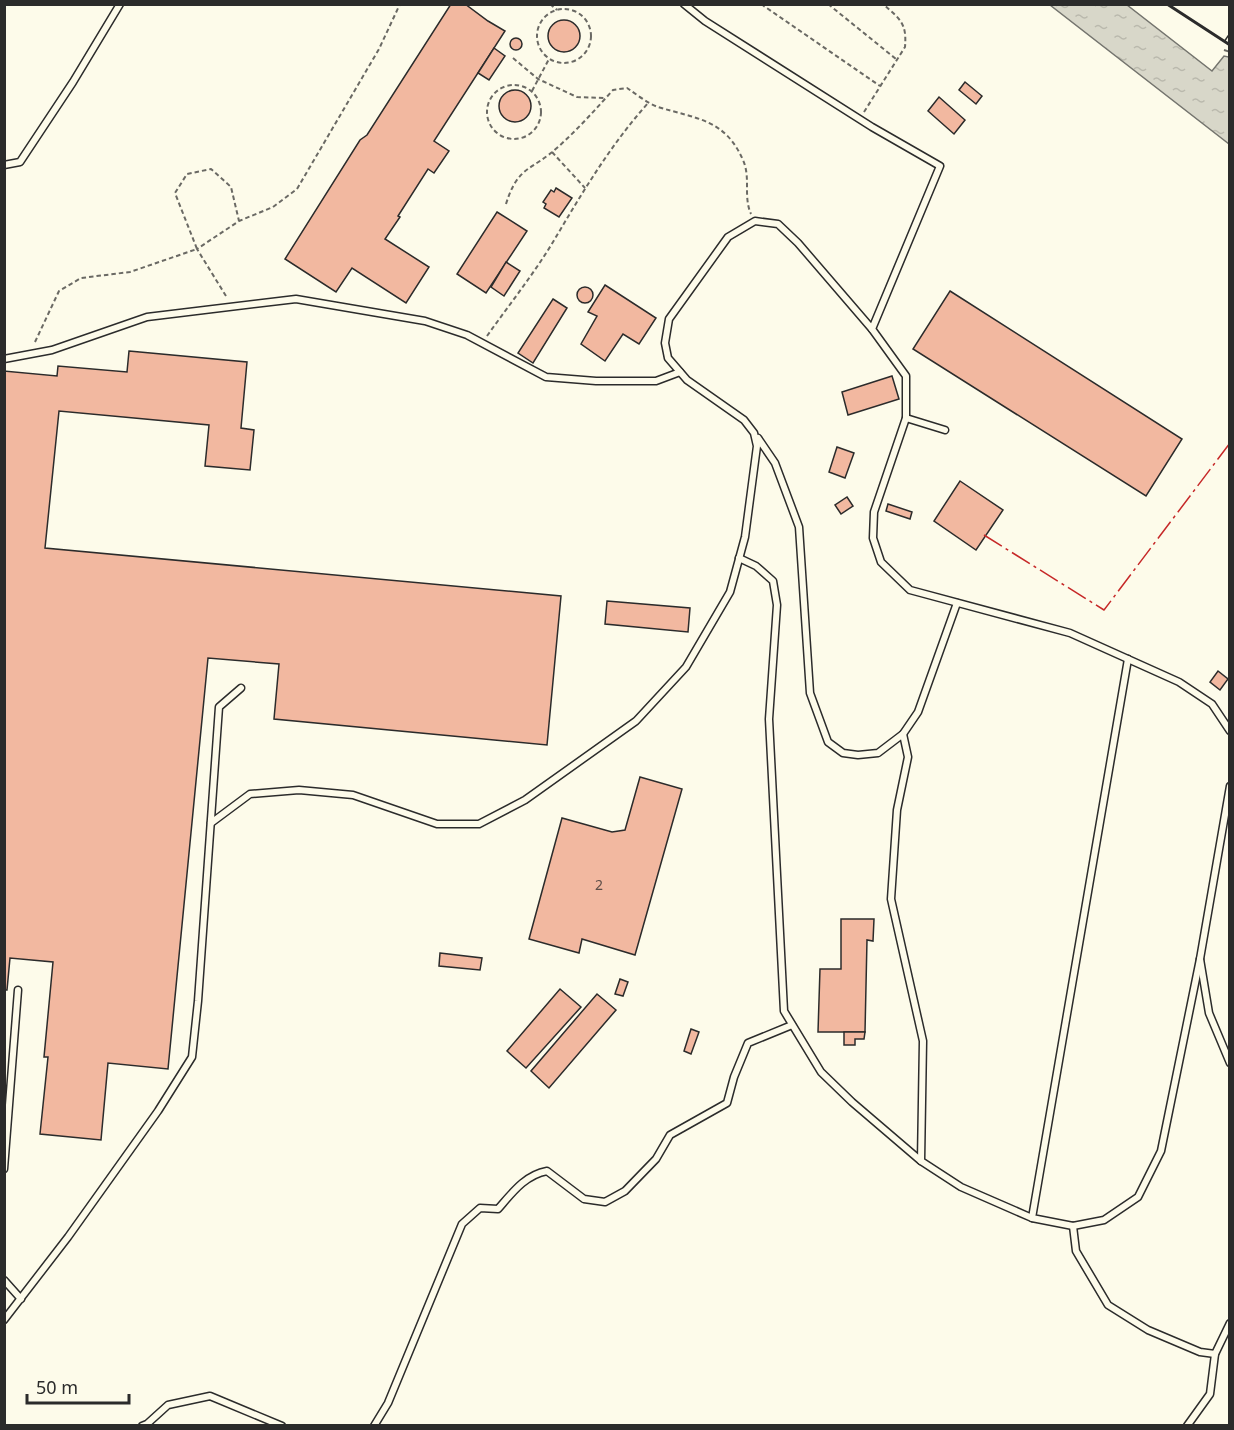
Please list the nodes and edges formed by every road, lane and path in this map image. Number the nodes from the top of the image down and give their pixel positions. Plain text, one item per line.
1 (120, 4) edge
2 (400, 4) edge
3 (550, 4) edge
4 (684, 4) edge
5 (761, 4) edge
6 (828, 4) edge
7 (883, 4) edge
8 (557, 10) junction
9 (1224, 50) dead end
10 (1230, 52) edge
11 (513, 58) dead end
12 (549, 59) junction
13 (897, 60) junction
14 (538, 79) junction
15 (880, 86) junction
16 (532, 91) junction
17 (606, 98) junction
18 (649, 102) junction
19 (860, 119) junction
20 (552, 152) junction
21 (4, 165) edge
22 (585, 188) junction
23 (506, 204) dead end
24 (239, 221) junction
25 (755, 222) junction
26 (197, 249) junction
27 (233, 306) junction
28 (872, 329) junction
29 (482, 343) junction
30 (30, 355) junction
31 (4, 359) edge
32 (680, 372) junction
33 (906, 418) junction
34 (945, 430) dead end
35 (754, 434) junction
36 (739, 558) junction
37 (957, 603) junction
38 (1128, 659) junction
39 (241, 688) dead end
40 (1230, 731) edge
41 (903, 734) junction
42 (1230, 786) edge
43 (211, 823) junction
44 (1200, 959) junction
45 (18, 990) dead end
46 (792, 1025) junction
47 (1230, 1063) edge
48 (921, 1161) junction
49 (4, 1169) edge
50 (1032, 1218) junction
51 (1073, 1226) junction
52 (4, 1280) edge
53 (21, 1299) junction
54 (4, 1320) edge
55 (1230, 1323) edge
56 (1215, 1354) junction
57 (142, 1425) edge
58 (282, 1425) edge
59 (374, 1425) edge
60 (1186, 1425) edge

1 - 21 lane
2 - 24 path
3 - 8 path
4 - 19 lane
5 - 15 path
6 - 13 path
7 - 13 path
8 - 12 path
8 - 12 path
9 - 10 path
11 - 14 path
12 - 14 path
13 - 15 path
14 - 16 path
14 - 17 path
15 - 19 path
16 - 16 path
17 - 18 path
17 - 20 path
18 - 22 path
18 - 25 path
19 - 28 lane
20 - 22 path
20 - 23 path
22 - 29 path
24 - 26 path
24 - 26 path
25 - 28 lane
25 - 32 lane
26 - 27 path
26 - 30 path
27 - 29 lane
27 - 30 lane
28 - 33 lane
29 - 32 lane
30 - 31 lane
32 - 35 lane
33 - 34 lane
33 - 37 lane
35 - 36 lane
35 - 41 lane
36 - 43 lane
36 - 46 lane
37 - 38 lane
37 - 41 lane
38 - 40 lane
38 - 50 lane
39 - 43 lane
41 - 48 lane
42 - 44 lane
43 - 53 lane
44 - 47 lane
44 - 51 lane
45 - 49 lane
46 - 48 lane
46 - 59 lane
48 - 50 lane
50 - 51 lane
51 - 56 lane
52 - 53 lane
53 - 54 lane
55 - 56 lane
56 - 60 lane
57 - 58 lane

